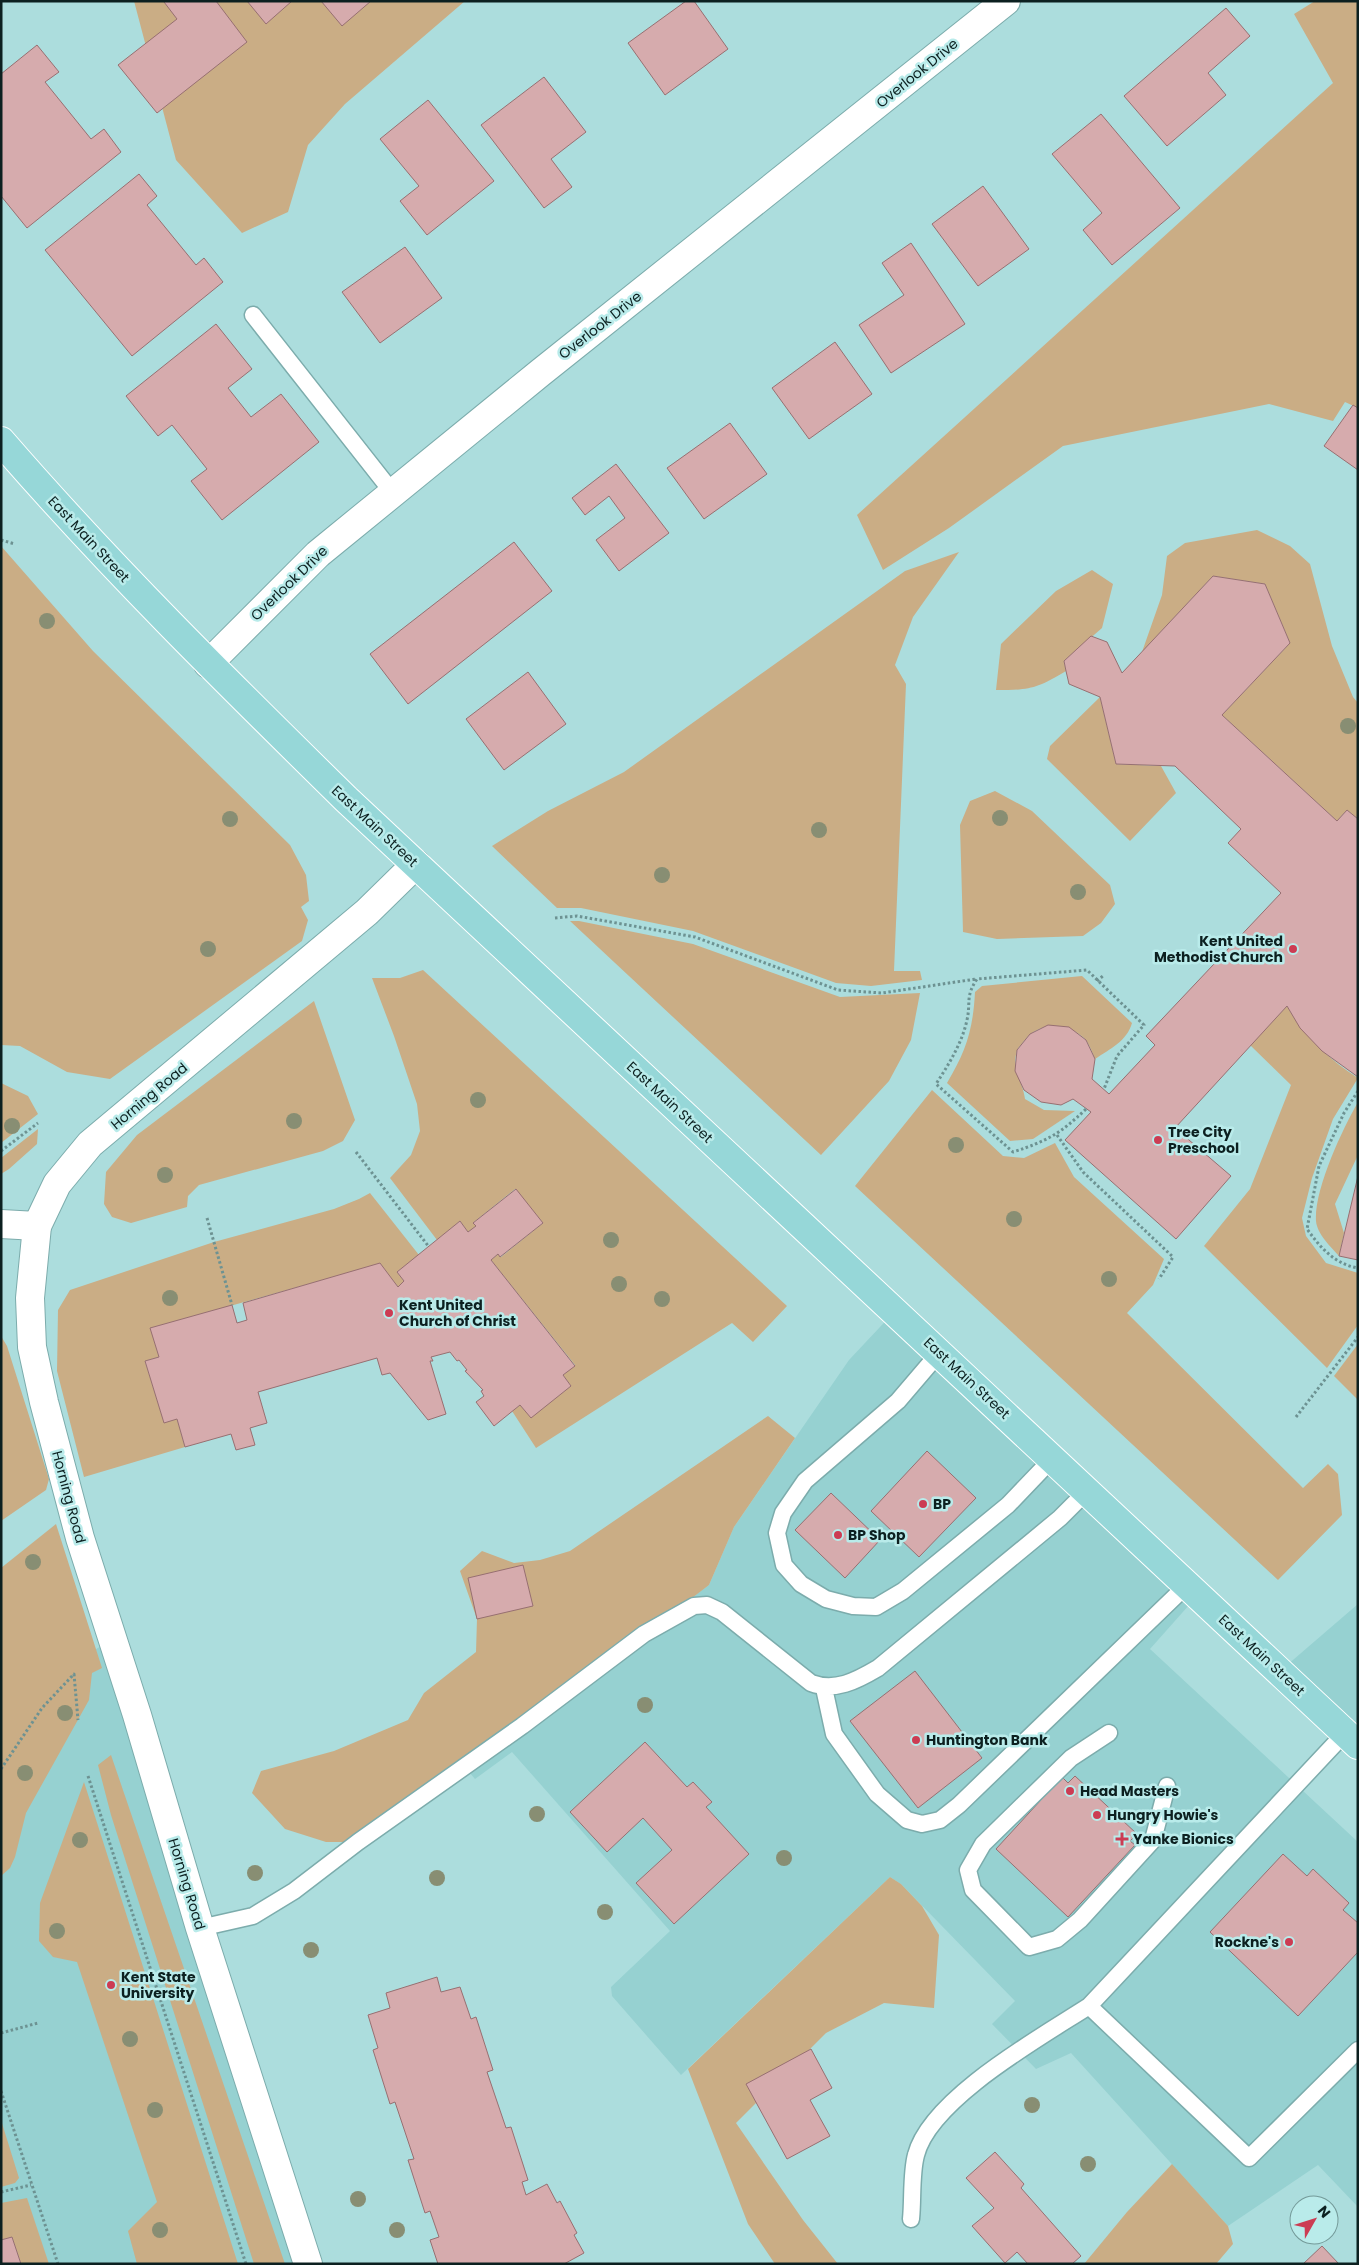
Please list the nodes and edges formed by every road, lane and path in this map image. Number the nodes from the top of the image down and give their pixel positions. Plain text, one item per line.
1 (1006, 1) edge
2 (253, 315) dead end
3 (1, 441) edge
4 (392, 493) junction
5 (1, 540) edge
6 (15, 544) dead end
7 (208, 664) junction
8 (416, 864) junction
9 (555, 918) dead end
10 (1104, 975) dead end
11 (977, 978) junction
12 (1097, 981) junction
13 (1104, 1089) dead end
14 (1358, 1091) edge
15 (1086, 1109) dead end
16 (38, 1122) dead end
17 (1057, 1135) junction
18 (1, 1151) edge
19 (356, 1152) dead end
20 (207, 1218) dead end
21 (1, 1224) edge
22 (37, 1226) junction
23 (429, 1247) dead end
24 (1358, 1268) edge
25 (1159, 1279) dead end
26 (232, 1305) dead end
27 (1358, 1337) edge
28 (939, 1353) junction
29 (1296, 1417) dead end
30 (1052, 1459) junction
31 (1087, 1491) junction
32 (1187, 1585) junction
33 (824, 1688) junction
34 (78, 1720) dead end
35 (1109, 1734) dead end
36 (1351, 1739) edge
37 (1, 1769) edge
38 (88, 1776) dead end
39 (1167, 1786) dead end
40 (200, 1928) junction
41 (1089, 2006) junction
42 (38, 2024) dead end
43 (1, 2033) edge
44 (1358, 2050) edge
45 (1, 2091) edge
46 (31, 2185) junction
47 (1, 2192) edge
48 (911, 2219) dead end
49 (58, 2264) edge
50 (246, 2264) edge
51 (308, 2264) edge

1 - 4 street, Overlook Drive
2 - 4 lane
3 - 7 main road, East Main Street
4 - 7 street, Overlook Drive
5 - 6 path
7 - 8 main road, East Main Street
8 - 22 street, Horning Road
8 - 28 main road, East Main Street
9 - 11 path
10 - 12 path
11 - 12 path
11 - 17 path
12 - 13 path
14 - 24 path
15 - 17 path
16 - 18 path
17 - 25 path
19 - 23 path
20 - 26 path
21 - 22 street
22 - 40 street, Horning Road
27 - 29 path
28 - 30 main road, East Main Street
28 - 30 lane
30 - 31 main road, East Main Street
31 - 32 main road, East Main Street
31 - 33 lane
32 - 33 lane
32 - 36 main road, East Main Street
33 - 40 lane
34 - 37 path
35 - 39 lane
36 - 41 lane
38 - 50 path
40 - 51 street, Horning Road
41 - 44 lane
41 - 48 lane
42 - 43 path
45 - 46 path
46 - 47 path
46 - 49 path

